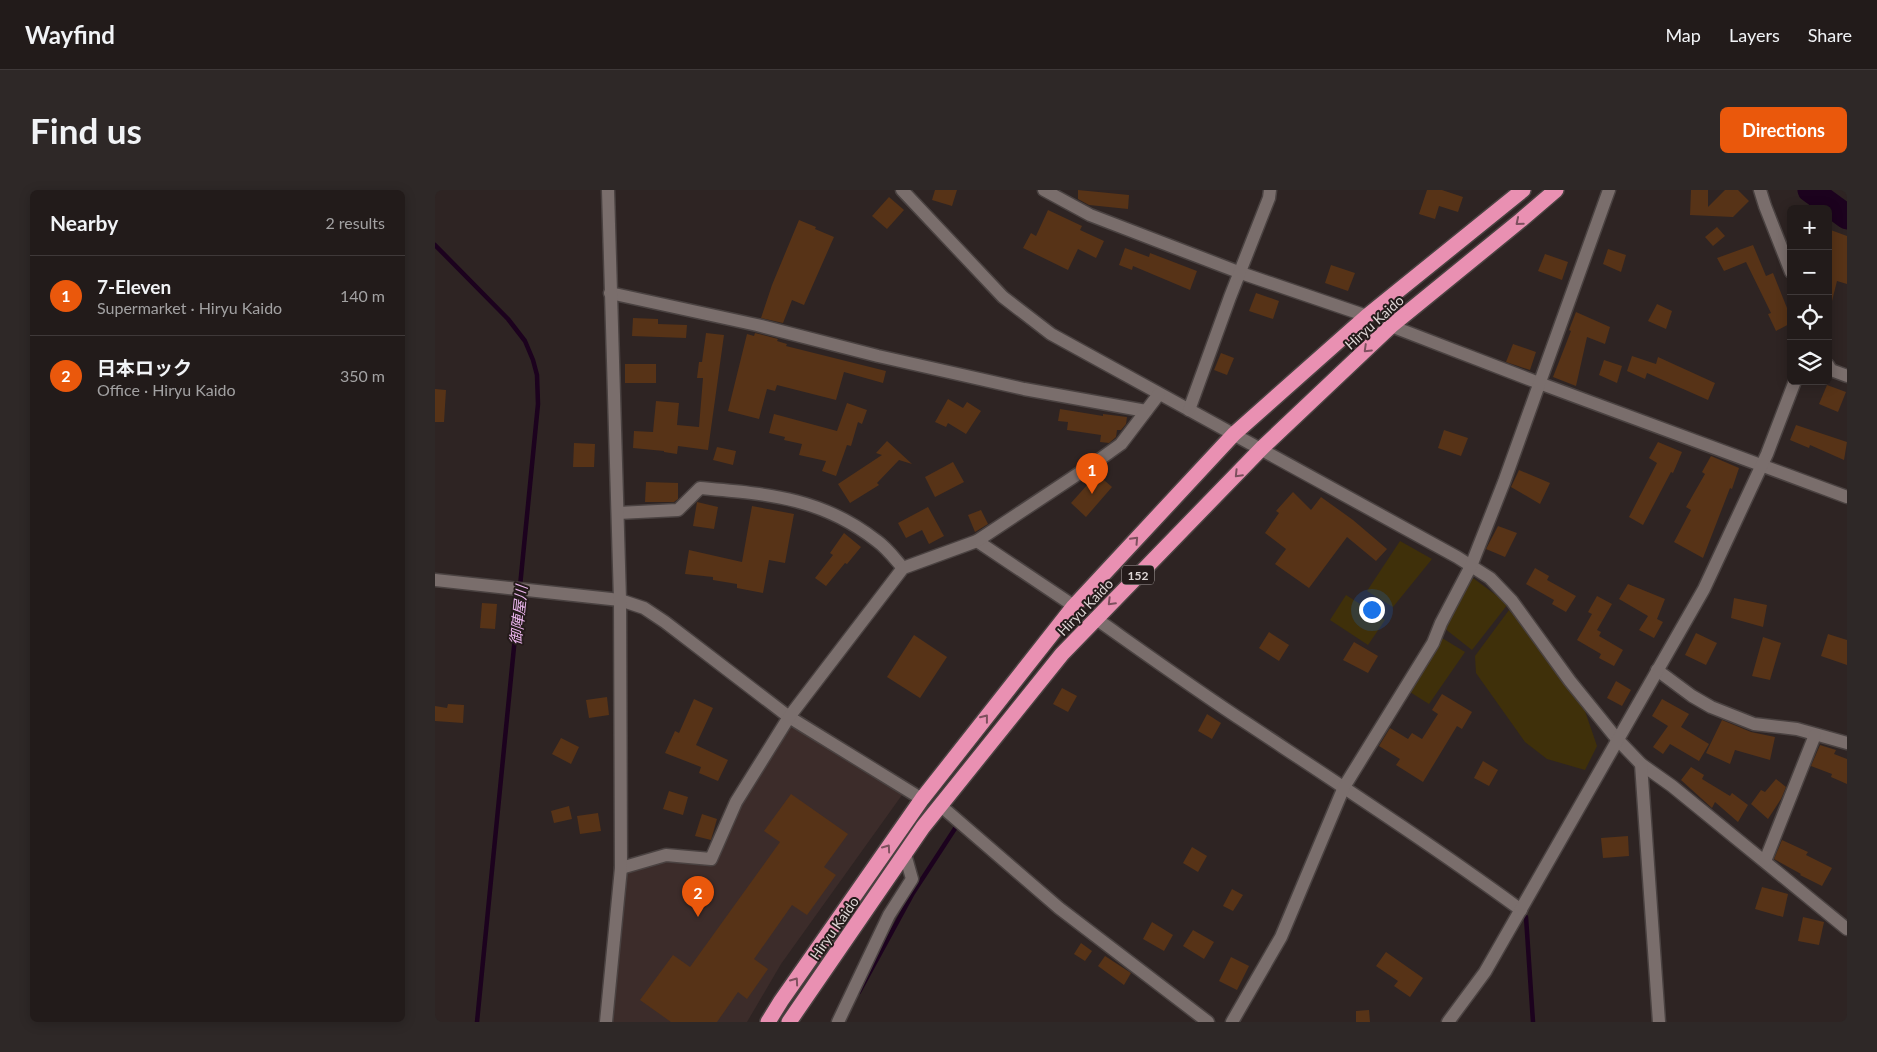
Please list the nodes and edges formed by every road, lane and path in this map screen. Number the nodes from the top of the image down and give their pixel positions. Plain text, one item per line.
1 (608, 190) edge
2 (903, 190) edge
3 (1044, 190) edge
4 (1270, 190) edge
5 (1523, 190) edge
6 (1555, 190) edge
7 (1609, 190) edge
8 (1760, 190) edge
9 (1787, 262) edge
10 (1241, 273) junction
11 (610, 293) junction
12 (1367, 316) junction
13 (1391, 326) junction
14 (1832, 370) edge
15 (1847, 376) edge
16 (1539, 383) junction
17 (1793, 385) edge
18 (1159, 394) junction
19 (1189, 410) junction
20 (1146, 411) junction
21 (1234, 434) junction
22 (1262, 448) junction
23 (1761, 466) junction
24 (1847, 497) edge
25 (618, 513) junction
26 (977, 540) junction
27 (1471, 566) junction
28 (903, 568) junction
29 (435, 580) edge
30 (620, 600) junction
31 (1074, 606) junction
32 (1095, 618) junction
33 (1657, 670) junction
34 (789, 717) junction
35 (1815, 735) junction
36 (1617, 739) junction
37 (1847, 743) edge
38 (1641, 764) junction
39 (1344, 787) junction
40 (922, 799) junction
41 (941, 806) junction
42 (905, 854) junction
43 (1765, 861) junction
44 (621, 868) junction
45 (1521, 910) junction
46 (1847, 928) edge
47 (606, 1022) edge
48 (768, 1022) edge
49 (789, 1022) edge
50 (838, 1022) edge
51 (1208, 1022) edge
52 (1232, 1022) edge
53 (1448, 1022) edge
54 (1659, 1022) edge

1 - 11 street
2 - 18 street
3 - 10 street
4 - 10 street
5 - 12 highway, Hiryu Kaido / 152
6 -> 13 highway, Hiryu Kaido / 152
7 - 16 street
8 - 9 street
10 - 12 street
10 - 19 street
11 - 20 street
11 - 25 street
12 - 21 highway, Hiryu Kaido / 152
13 - 16 street
13 -> 22 highway, Hiryu Kaido / 152
14 - 15 street
16 - 23 street
16 - 27 street
17 - 23 street
18 - 19 street
18 - 20 street
19 - 21 street
20 - 26 street
21 - 22 street
31 -> 21 highway, Hiryu Kaido / 152
22 - 27 street
22 -> 32 highway, Hiryu Kaido / 152
23 - 24 street
23 - 33 street
25 - 28 street
25 - 30 street
26 - 28 street
26 - 31 street
27 - 36 street
27 - 39 street
28 - 34 street
29 - 30 street
30 - 34 street
30 - 44 street
40 -> 31 highway, Hiryu Kaido / 152
32 - 39 street
32 - 41 highway, Hiryu Kaido / 152
33 - 35 street
33 - 36 street
34 - 40 street
34 - 44 street
35 - 37 street
35 - 43 street
36 - 38 street
36 - 45 street
38 - 43 street
38 - 54 street
39 - 45 street
39 - 52 street
48 -> 40 highway, Hiryu Kaido / 152
41 - 42 highway, Hiryu Kaido / 152
41 - 51 street
42 - 49 highway, Hiryu Kaido / 152
42 - 50 street
43 - 46 street
44 - 47 street
45 - 53 street

